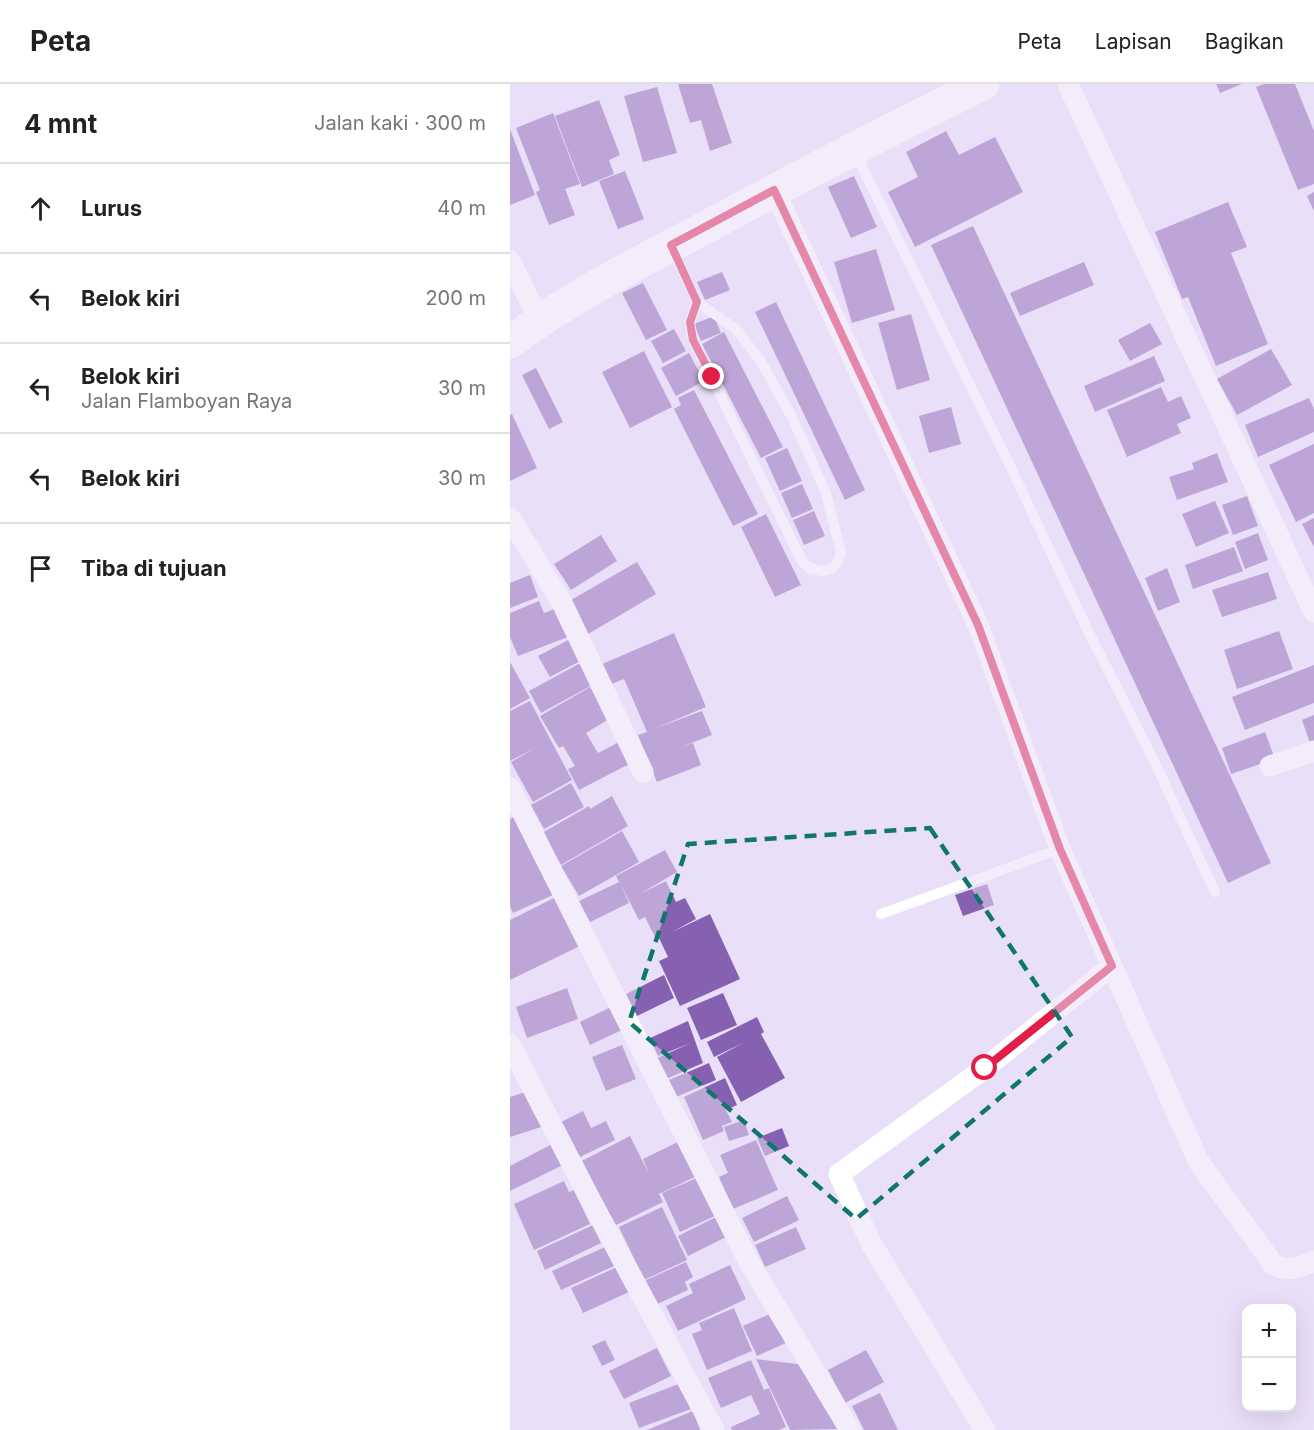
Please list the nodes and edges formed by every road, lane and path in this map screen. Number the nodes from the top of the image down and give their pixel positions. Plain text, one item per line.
1 (1068, 84) edge
2 (980, 85) edge
3 (854, 147) junction
4 (774, 190) junction
5 (671, 245) junction
6 (510, 261) edge
7 (697, 302) junction
8 (540, 320) junction
9 (510, 342) edge
10 (510, 518) edge
11 (1314, 612) edge
12 (1314, 751) edge
13 (1270, 766) dead end
14 (643, 772) dead end
15 (510, 788) edge
16 (1060, 849) junction
17 (1215, 892) dead end
18 (881, 914) dead end
19 (1112, 966) junction
20 (510, 1044) edge
21 (1314, 1261) edge
22 (714, 1430) edge
23 (850, 1430) edge
24 (985, 1430) edge

1 - 11 street
2 - 3 main road
3 - 4 main road
3 - 17 lane
4 - 5 main road
4 - 16 street
5 - 7 lane
5 - 8 main road
6 - 8 street
7 - 7 lane
8 - 9 main road
10 - 14 street
12 - 13 street
15 - 23 street
16 - 18 lane
16 - 19 street
19 - 21 street
19 - 24 street
20 - 22 street

